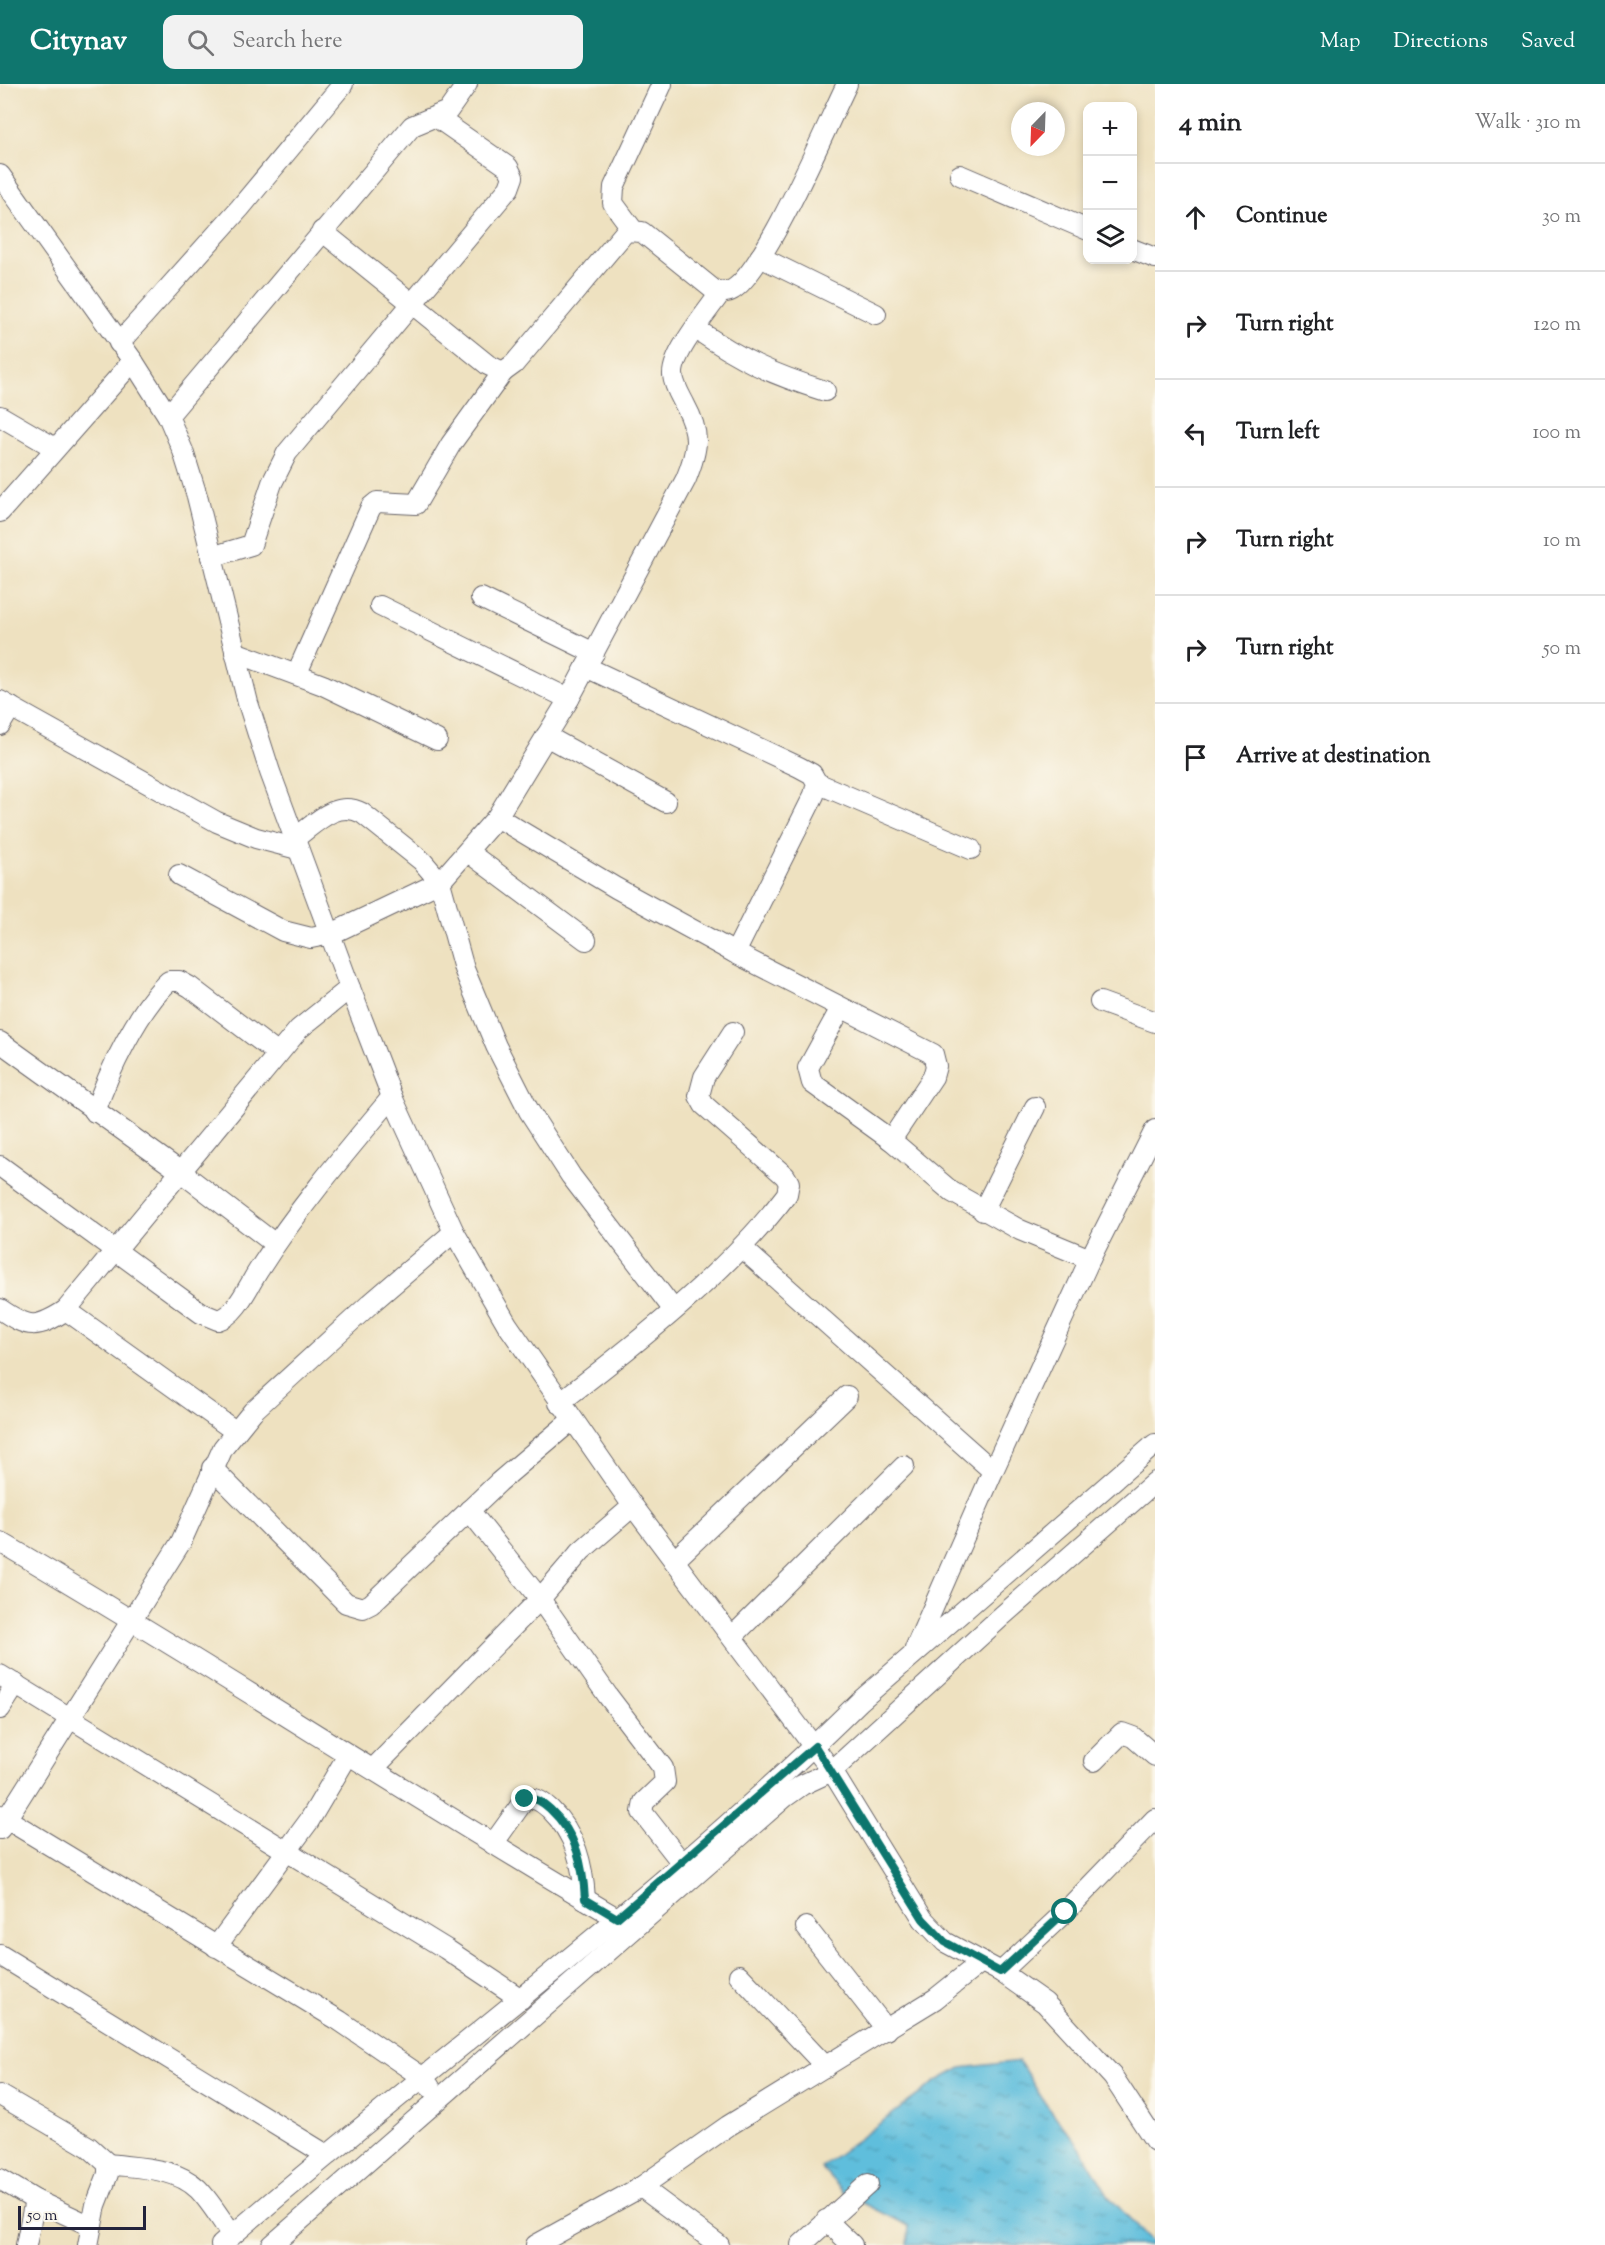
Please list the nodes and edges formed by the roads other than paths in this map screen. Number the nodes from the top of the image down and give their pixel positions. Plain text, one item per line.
1 (343, 84) edge
2 (467, 84) edge
3 (662, 84) edge
4 (847, 84) edge
5 (436, 117) junction
6 (0, 175) edge
7 (960, 175) dead end
8 (1083, 228) edge
9 (633, 230) junction
10 (322, 231) junction
11 (1137, 251) edge
12 (760, 258) junction
13 (1155, 258) edge
14 (722, 292) junction
15 (413, 303) junction
16 (876, 314) dead end
17 (696, 329) junction
18 (119, 344) junction
19 (133, 361) junction
20 (503, 372) junction
21 (825, 391) dead end
22 (0, 416) edge
23 (168, 416) junction
24 (55, 448) junction
25 (0, 512) edge
26 (211, 557) junction
27 (481, 598) dead end
28 (380, 606) dead end
29 (235, 652) junction
30 (590, 660) junction
31 (297, 674) junction
32 (569, 699) junction
33 (6, 704) edge
34 (0, 725) edge
35 (546, 736) junction
36 (437, 740) dead end
37 (817, 783) junction
38 (666, 802) dead end
39 (497, 817) junction
40 (296, 844) junction
41 (971, 849) dead end
42 (468, 852) junction
43 (179, 875) dead end
44 (440, 882) junction
45 (331, 934) junction
46 (586, 940) dead end
47 (735, 953) junction
48 (350, 988) junction
49 (1100, 1002) dead end
50 (842, 1008) junction
51 (1155, 1022) edge
52 (733, 1032) dead end
53 (0, 1042) edge
54 (278, 1054) junction
55 (392, 1097) junction
56 (1035, 1107) dead end
57 (95, 1112) junction
58 (1155, 1130) edge
59 (891, 1140) junction
60 (0, 1166) edge
61 (182, 1172) junction
62 (983, 1211) junction
63 (454, 1232) junction
64 (275, 1244) junction
65 (742, 1248) junction
66 (116, 1252) junction
67 (1090, 1259) junction
68 (0, 1309) edge
69 (673, 1309) junction
70 (66, 1310) junction
71 (847, 1396) dead end
72 (560, 1402) junction
73 (572, 1420) junction
74 (236, 1431) junction
75 (1152, 1452) edge
76 (904, 1466) dead end
77 (212, 1468) junction
78 (993, 1471) junction
79 (1154, 1486) edge
80 (633, 1506) junction
81 (469, 1510) junction
82 (0, 1542) edge
83 (674, 1561) junction
84 (982, 1595) junction
85 (540, 1599) junction
86 (1002, 1616) junction
87 (131, 1618) junction
88 (732, 1637) junction
89 (913, 1654) junction
90 (8, 1680) edge
91 (0, 1709) edge
92 (70, 1718) junction
93 (815, 1746) junction
94 (348, 1755) junction
95 (1155, 1756) edge
96 (1094, 1761) dead end
97 (373, 1769) junction
98 (832, 1771) junction
99 (1155, 1819) edge
100 (2, 1821) edge
101 (494, 1844) junction
102 (287, 1853) junction
103 (682, 1863) junction
104 (585, 1899) junction
105 (617, 1918) junction
106 (806, 1927) dead end
107 (216, 1947) junction
108 (0, 1955) edge
109 (981, 1963) junction
110 (1000, 1972) junction
111 (739, 1975) dead end
112 (521, 1999) junction
113 (887, 2030) junction
114 (826, 2067) junction
115 (422, 2077) junction
116 (0, 2096) edge
117 (439, 2098) junction
118 (1155, 2141) edge
119 (325, 2154) junction
120 (108, 2164) junction
121 (0, 2179) edge
122 (868, 2184) dead end
123 (641, 2187) junction
124 (35, 2200) junction
125 (826, 2220) junction
126 (89, 2235) edge
127 (226, 2240) edge
128 (26, 2245) edge
129 (272, 2245) edge
130 (536, 2245) edge
131 (719, 2245) edge
132 (801, 2245) edge
133 (852, 2245) edge

1 - 18 street
2 - 5 street
3 - 9 street
4 - 12 street
5 - 10 street
5 - 15 street
6 - 18 street
7 - 8 street
9 - 14 street
9 - 20 street
10 - 15 street
10 - 23 street
11 - 13 street
12 - 14 street
12 - 16 street
14 - 17 street
15 - 20 street
15 - 26 street
17 - 21 street
17 - 30 street
18 - 19 street
19 - 23 street
19 - 24 street
20 - 31 street
22 - 24 street
23 - 26 street
24 - 25 street
26 - 29 street
27 - 30 street
28 - 32 street
29 - 31 street
29 - 40 street
30 - 32 street
30 - 37 street
31 - 36 street
32 - 35 street
33 - 34 street
33 - 40 street
35 - 38 street
35 - 39 street
37 - 41 street
37 - 47 street
39 - 42 street
39 - 47 street
40 - 44 street
40 - 45 street
42 - 44 street
42 - 46 street
43 - 45 street
44 - 45 street
44 - 69 street
45 - 48 street
47 - 50 street
48 - 54 street
48 - 55 street
49 - 51 street
50 - 59 street
50 - 59 street
52 - 65 street
53 - 57 street
54 - 57 street
54 - 61 street
55 - 63 street
55 - 64 street
56 - 62 street
57 - 61 street
58 - 67 street
59 - 62 street
60 - 66 street
61 - 64 street
61 - 66 street
62 - 67 street
63 - 72 street
63 - 74 street
64 - 66 street
65 - 69 street
65 - 78 street
66 - 70 street
67 - 78 street
68 - 70 street
69 - 72 street
70 - 74 street
71 - 83 street
72 - 73 street
73 - 80 street
73 - 81 street
74 - 77 street
75 - 84 street
76 - 88 street
77 - 81 street
77 - 87 street
78 - 89 street
79 - 86 street
80 - 83 street
80 - 85 street
81 - 85 street
82 - 87 street
83 - 88 street
84 - 86 street
84 - 89 street
85 - 97 street
85 - 103 street
86 - 98 street
87 - 92 street
87 - 94 street
88 - 93 street
89 - 93 street
90 - 91 street
90 - 92 street
92 - 100 street
92 - 102 street
93 - 98 street
93 - 103 street
94 - 97 street
94 - 102 street
95 - 96 street
97 - 101 street
98 - 109 street
98 - 117 street
99 - 110 street
100 - 107 street
101 - 104 street
101 - 104 street
102 - 107 street
102 - 112 street
103 - 105 street
104 - 105 street
105 - 112 street
106 - 113 street
107 - 115 street
108 - 119 street
109 - 110 street
109 - 113 street
110 - 118 street
111 - 114 street
112 - 115 street
113 - 114 street
114 - 123 street
115 - 117 street
115 - 119 street
116 - 120 street
117 - 129 street
119 - 127 street
120 - 126 street
120 - 127 street
121 - 124 street
122 - 125 street
123 - 130 street
123 - 131 street
124 - 126 street
124 - 128 street
125 - 132 street
125 - 133 street

